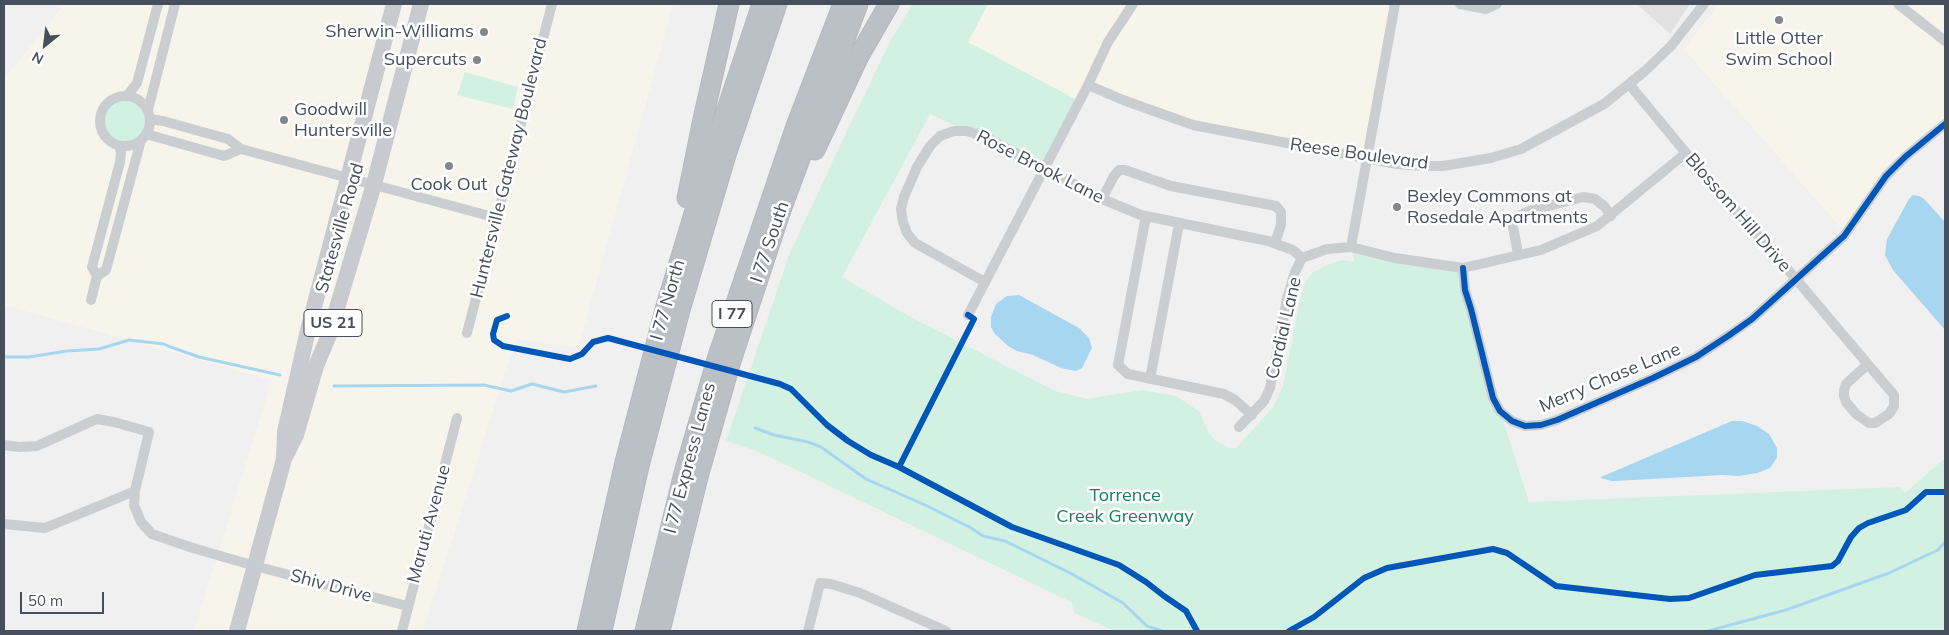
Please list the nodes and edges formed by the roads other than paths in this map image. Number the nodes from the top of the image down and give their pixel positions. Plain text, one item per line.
1 (158, 4) edge
2 (175, 4) edge
3 (394, 4) edge
4 (422, 4) edge
5 (552, 4) edge
6 (729, 4) edge
7 (762, 4) edge
8 (777, 4) edge
9 (843, 4) edge
10 (858, 4) edge
11 (888, 4) edge
12 (1133, 4) edge
13 (1395, 4) edge
14 (1460, 4) edge
15 (1497, 4) edge
16 (1704, 4) edge
17 (1898, 4) edge
18 (1945, 40) edge
19 (1088, 84) junction
20 (1629, 84) junction
21 (127, 96) junction
22 (149, 114) junction
23 (1945, 124) edge
24 (144, 137) junction
25 (120, 146) junction
26 (241, 149) junction
27 (1686, 153) junction
28 (1368, 158) junction
29 (1045, 168) junction
30 (347, 176) junction
31 (374, 184) junction
32 (1102, 199) junction
33 (1146, 216) junction
34 (1611, 216) junction
35 (497, 218) junction
36 (1179, 224) junction
37 (1275, 243) junction
38 (1351, 247) junction
39 (1518, 254) junction
40 (1302, 258) junction
41 (1463, 268) junction
42 (97, 276) junction
43 (1796, 278) junction
44 (986, 282) junction
45 (756, 284) junction
46 (90, 300) dead end
47 (666, 306) junction
48 (968, 315) dead end
49 (467, 333) dead end
50 (1868, 364) junction
51 (1150, 380) junction
52 (1252, 415) junction
53 (456, 418) dead end
54 (1239, 427) dead end
55 (4, 445) edge
56 (284, 459) junction
57 (135, 491) junction
58 (4, 524) edge
59 (255, 566) junction
60 (408, 606) junction
61 (925, 627) edge
62 (237, 631) edge
63 (402, 631) edge
64 (587, 631) edge
65 (602, 631) edge
66 (645, 631) edge
67 (660, 631) edge
68 (808, 631) edge
69 (946, 631) edge

1 - 21 street
2 - 22 street
3 - 30 main road, Statesville Road / US 21
4 - 31 main road, Statesville Road / US 21
5 - 35 street, Huntersville Gateway Boulevard
6 - 47 highway
7 - 47 highway, I 77 North
8 - 65 highway
9 - 66 highway, I 77 Express Lanes / I 77
10 - 45 highway, I 77 South / I 77
11 - 45 highway
12 - 19 street
13 - 28 street
14 - 15 street
16 - 20 street, Reese Boulevard
17 - 18 street
19 - 28 street, Reese Boulevard
19 - 29 street
20 - 27 street, Blossom Hill Drive
20 - 28 street, Reese Boulevard
21 - 22 street
21 - 25 street
22 - 24 street
22 - 26 street
23 - 43 street, Merry Chase Lane
24 - 25 street
24 - 26 street
24 - 42 street
25 - 42 street
26 - 30 street
27 - 34 street, Cordial Lane
27 - 43 street, Blossom Hill Drive
28 - 38 street
29 - 32 street, Rose Brook Lane
29 - 44 street
29 - 44 street, Rose Brook Lane
30 - 31 street
30 - 56 main road, Statesville Road / US 21
31 - 35 street
31 - 56 main road, Statesville Road / US 21
32 - 33 street, Rose Brook Lane
32 - 37 street
33 - 36 street, Rose Brook Lane
33 - 51 street
34 - 39 street, Cordial Lane
34 - 39 street
35 - 49 street, Huntersville Gateway Boulevard
36 - 37 street, Rose Brook Lane
36 - 51 street
37 - 40 street, Rose Brook Lane
38 - 40 street, Cordial Lane
38 - 41 street, Cordial Lane
39 - 41 street, Cordial Lane
40 - 52 street, Cordial Lane
41 - 43 street, Merry Chase Lane
42 - 46 street
43 - 50 street, Blossom Hill Drive
44 - 48 street
45 - 67 highway, I 77 South / I 77
47 - 64 highway, I 77 North
50 - 50 street, Blossom Hill Drive
51 - 52 street
52 - 54 street, Cordial Lane
53 - 60 street, Maruti Avenue
55 - 57 street
56 - 59 main road, Statesville Road / US 21
57 - 58 street
57 - 59 street, Shiv Drive
59 - 60 street, Shiv Drive
59 - 62 main road, Statesville Road / US 21
60 - 63 street, Maruti Avenue
61 - 68 street
61 - 69 street

